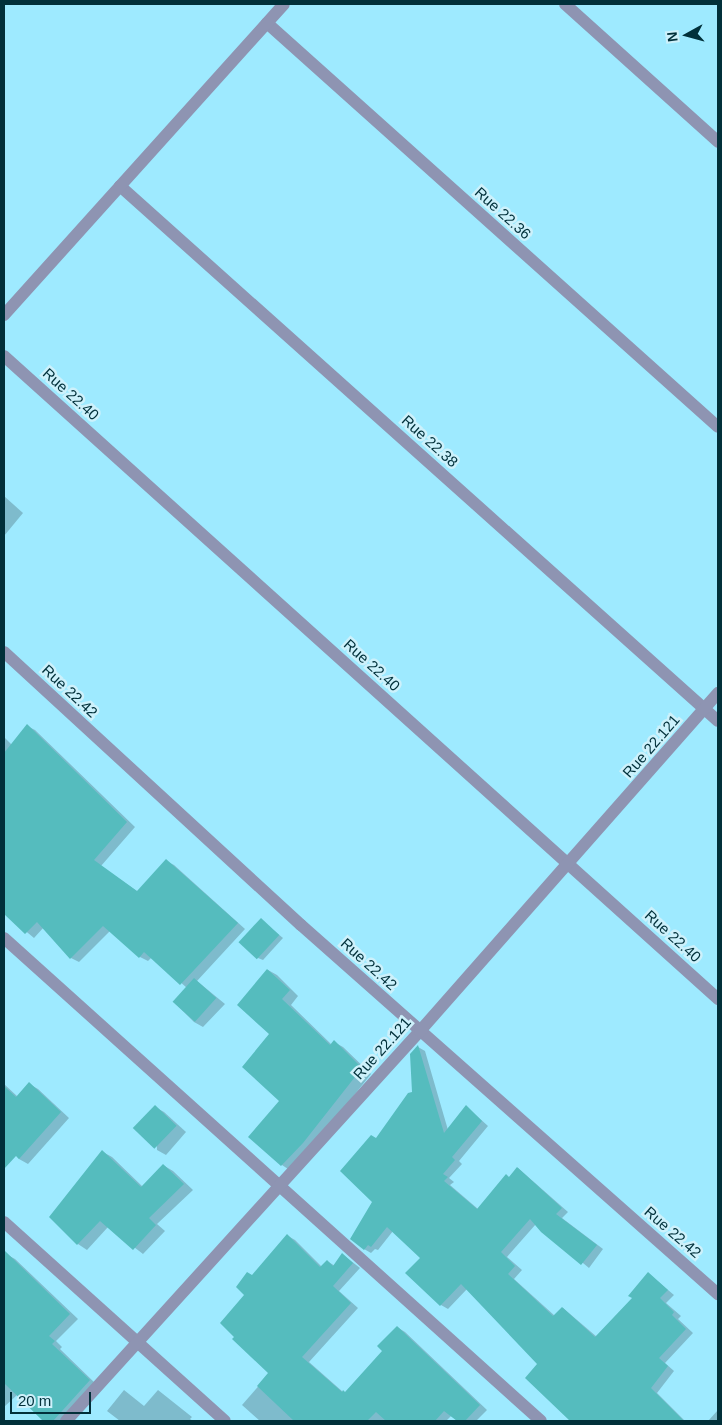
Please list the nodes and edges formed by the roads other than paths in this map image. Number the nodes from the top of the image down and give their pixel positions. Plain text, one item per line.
1 (284, 4) edge
2 (566, 4) edge
3 (267, 22) junction
4 (718, 142) edge
5 (120, 186) junction
6 (4, 315) edge
7 (4, 356) edge
8 (718, 427) edge
9 (4, 652) edge
10 (718, 694) edge
11 (705, 709) junction
12 (718, 721) edge
13 (568, 864) junction
14 (4, 938) edge
15 (718, 999) edge
16 (420, 1031) junction
17 (281, 1185) junction
18 (4, 1222) edge
19 (718, 1294) edge
20 (137, 1342) junction
21 (66, 1421) edge
22 (225, 1421) edge
23 (542, 1421) edge

1 - 3 street
2 - 4 street
3 - 5 street
3 - 8 street, Rue 22.36
5 - 6 street
5 - 11 street, Rue 22.38
7 - 13 street, Rue 22.40
9 - 16 street, Rue 22.42
10 - 11 street, Rue 22.121
11 - 12 street, Rue 22.38
11 - 13 street, Rue 22.121
13 - 15 street, Rue 22.40
13 - 16 street, Rue 22.121
14 - 17 street
16 - 17 street, Rue 22.121
16 - 19 street, Rue 22.42
17 - 20 street, Rue 22.121
17 - 23 street
18 - 20 street
20 - 21 street, Rue 22.121
20 - 22 street

